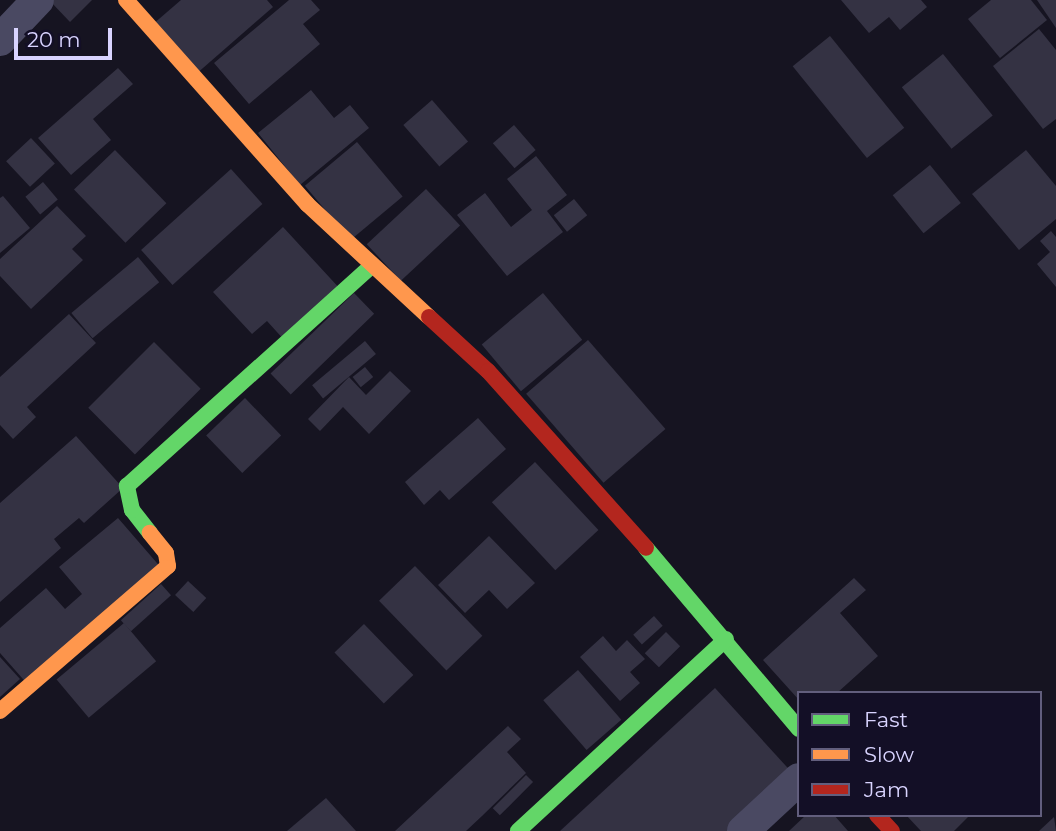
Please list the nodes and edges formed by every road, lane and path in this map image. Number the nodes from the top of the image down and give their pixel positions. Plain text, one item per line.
1 (38, 0) edge
2 (126, 0) edge
3 (0, 40) edge
4 (370, 267) junction
5 (726, 639) junction
6 (0, 711) edge
7 (797, 727) edge
8 (797, 781) edge
9 (879, 817) edge
10 (518, 831) edge
11 (743, 831) edge
12 (892, 831) edge

1 - 3 street
2 - 4 street
4 - 5 street
4 - 6 street
5 - 7 street
5 - 10 street
8 - 11 street
9 - 12 street

